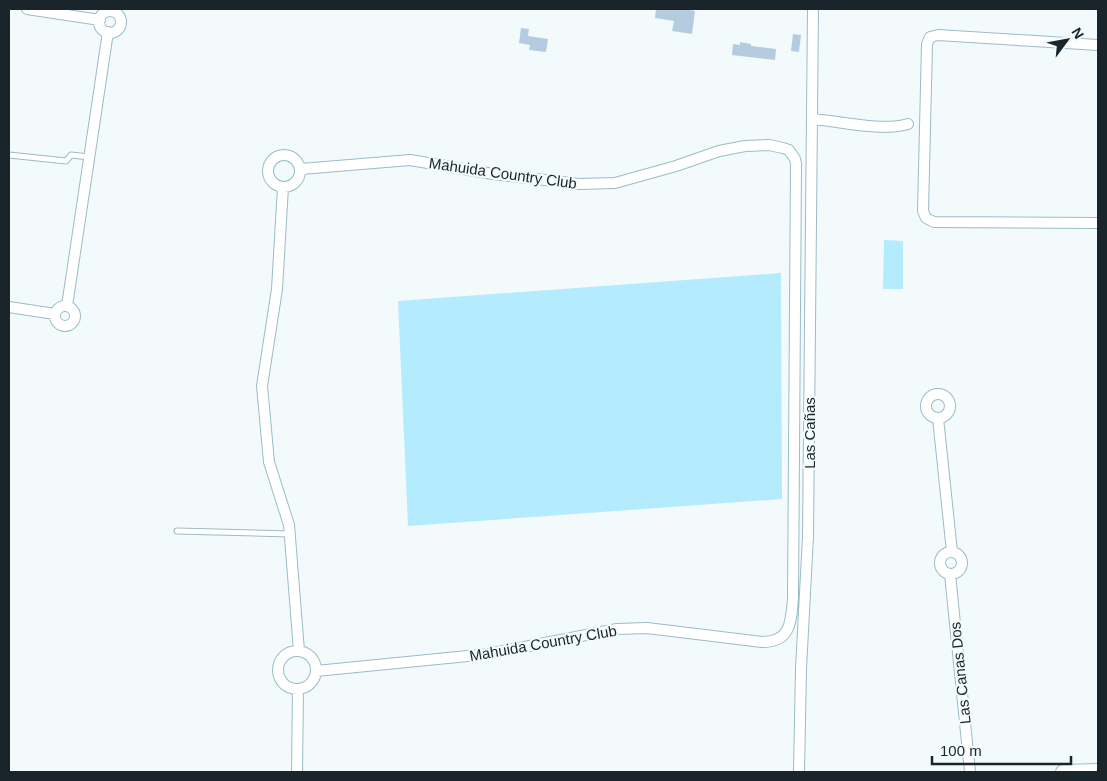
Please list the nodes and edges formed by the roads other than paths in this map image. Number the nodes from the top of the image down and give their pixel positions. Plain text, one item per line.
1 (27, 9) edge
2 (813, 9) edge
3 (100, 20) junction
4 (108, 32) junction
5 (1098, 45) edge
6 (812, 119) junction
7 (924, 125) junction
8 (9, 154) edge
9 (90, 157) junction
10 (301, 170) junction
11 (283, 188) junction
12 (1098, 223) edge
13 (67, 306) junction
14 (9, 307) edge
15 (55, 314) junction
16 (938, 418) dead end
17 (176, 531) dead end
18 (290, 534) junction
19 (952, 552) junction
20 (950, 574) junction
21 (299, 651) junction
22 (316, 671) junction
23 (298, 689) junction
24 (1098, 771) edge
25 (298, 772) edge
26 (798, 772) edge
27 (970, 772) edge
28 (1063, 772) edge

1 - 3 street
2 - 6 street, Las Cañas
3 - 4 street
3 - 4 street
4 - 9 street
5 - 7 street
6 - 7 street
6 - 26 street, Las Cañas
7 - 12 street
8 - 9 lane
9 - 13 street
10 - 11 street
10 - 11 street
10 - 22 street, Mahuida Country Club
11 - 18 street
13 - 15 street
13 - 15 street
14 - 15 street
16 - 19 street
17 - 18 lane
18 - 21 street
19 - 20 street
19 - 20 street
20 - 27 street, Las Canas Dos
21 - 22 street
21 - 23 street
22 - 23 street
23 - 25 street
24 - 28 street

